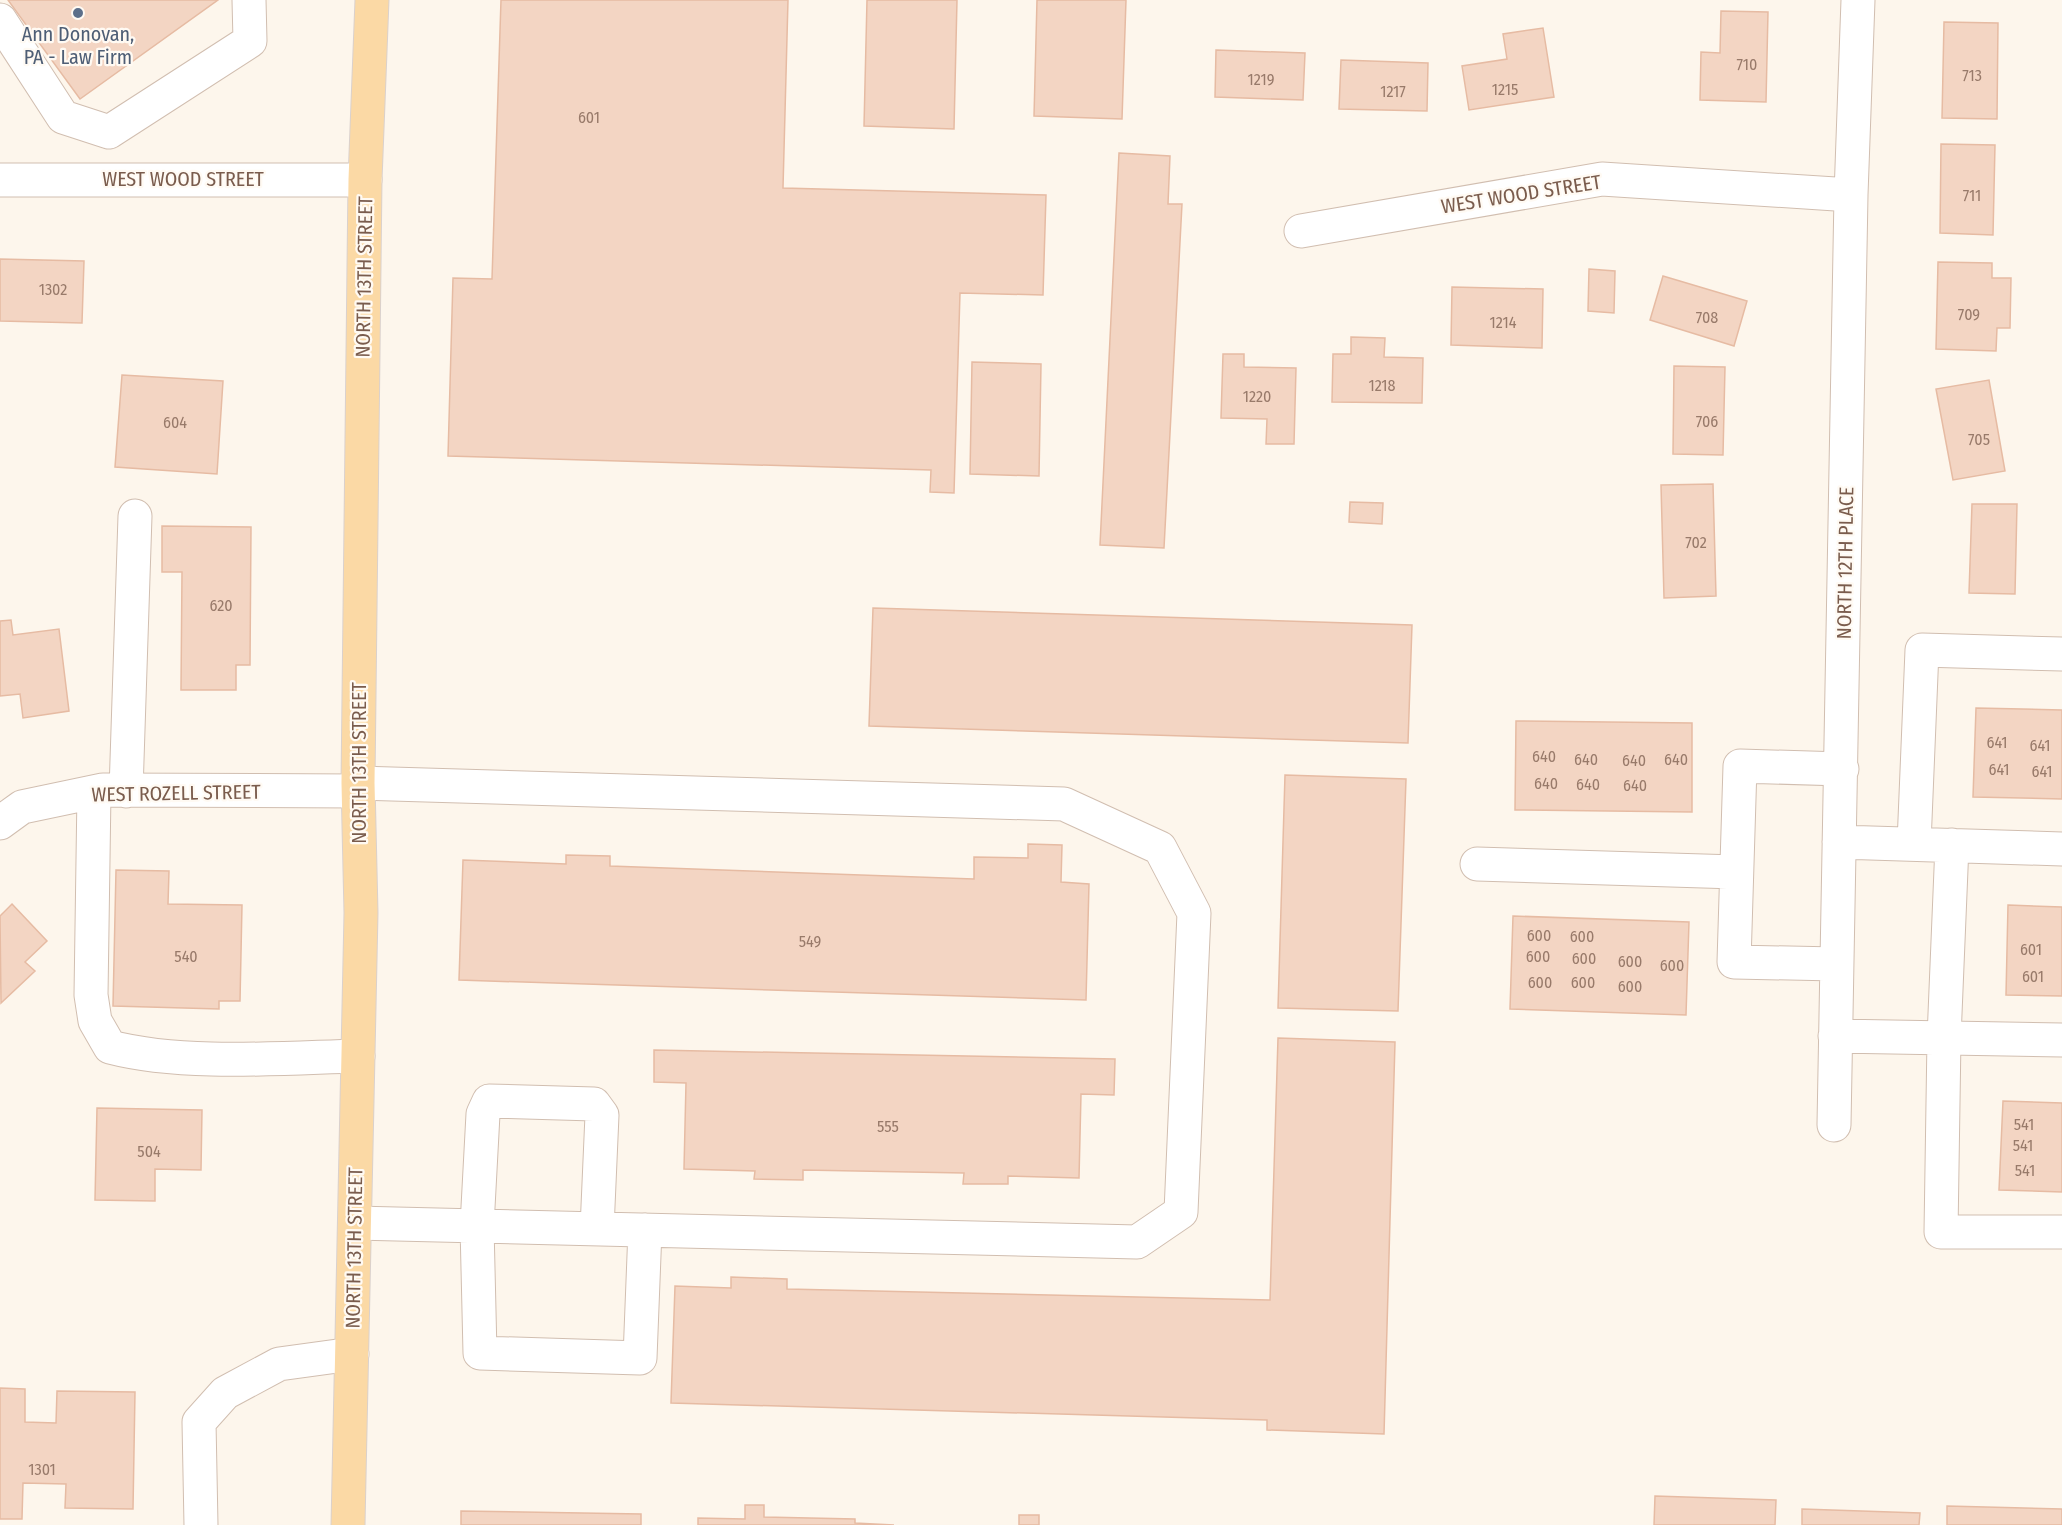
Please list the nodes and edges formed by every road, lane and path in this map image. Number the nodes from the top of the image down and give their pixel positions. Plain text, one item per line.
1 (249, 0) edge
2 (372, 0) edge
3 (1858, 0) edge
4 (0, 20) edge
5 (109, 132) junction
6 (107, 179) junction
7 (0, 180) edge
8 (365, 180) junction
9 (1851, 195) junction
10 (1300, 231) dead end
11 (135, 516) dead end
12 (2062, 654) edge
13 (1842, 769) junction
14 (358, 787) junction
15 (110, 791) junction
16 (0, 823) edge
17 (1839, 842) junction
18 (1914, 844) junction
19 (1952, 845) junction
20 (2062, 849) edge
21 (1477, 864) dead end
22 (1736, 872) junction
23 (1836, 964) junction
24 (1835, 1036) junction
25 (1944, 1038) junction
26 (2062, 1040) edge
27 (358, 1056) junction
28 (1834, 1125) dead end
29 (355, 1223) junction
30 (477, 1226) junction
31 (597, 1229) junction
32 (645, 1230) junction
33 (2062, 1232) edge
34 (352, 1354) junction
35 (201, 1525) edge
36 (348, 1525) edge

1 - 5 street
2 - 8 main road, NORTH 13TH STREET
3 - 9 street, NORTH 12TH PLACE
4 - 5 street
5 - 6 street
6 - 7 street, WEST WOOD STREET
6 - 8 street, WEST WOOD STREET
8 - 14 main road, NORTH 13TH STREET
9 - 10 street, WEST WOOD STREET
9 - 13 street, NORTH 12TH PLACE
11 - 15 street
12 - 18 street
13 - 17 street, NORTH 12TH PLACE
13 - 22 street
14 - 15 street, WEST ROZELL STREET
14 - 27 main road, NORTH 13TH STREET
14 - 32 street, WEST ROZELL STREET
15 - 16 street, WEST ROZELL STREET
15 - 27 street
17 - 18 street
17 - 23 street, NORTH 12TH PLACE
18 - 19 street
19 - 20 street
19 - 25 street
21 - 22 street
22 - 23 street
23 - 24 street, NORTH 12TH PLACE
24 - 25 street
24 - 28 street, NORTH 12TH PLACE
25 - 26 street
25 - 33 street
27 - 29 main road, NORTH 13TH STREET
29 - 30 street
29 - 34 main road, NORTH 13TH STREET
30 - 31 street
30 - 31 street
30 - 32 street
31 - 32 street
34 - 35 street
34 - 36 main road, NORTH 13TH STREET

